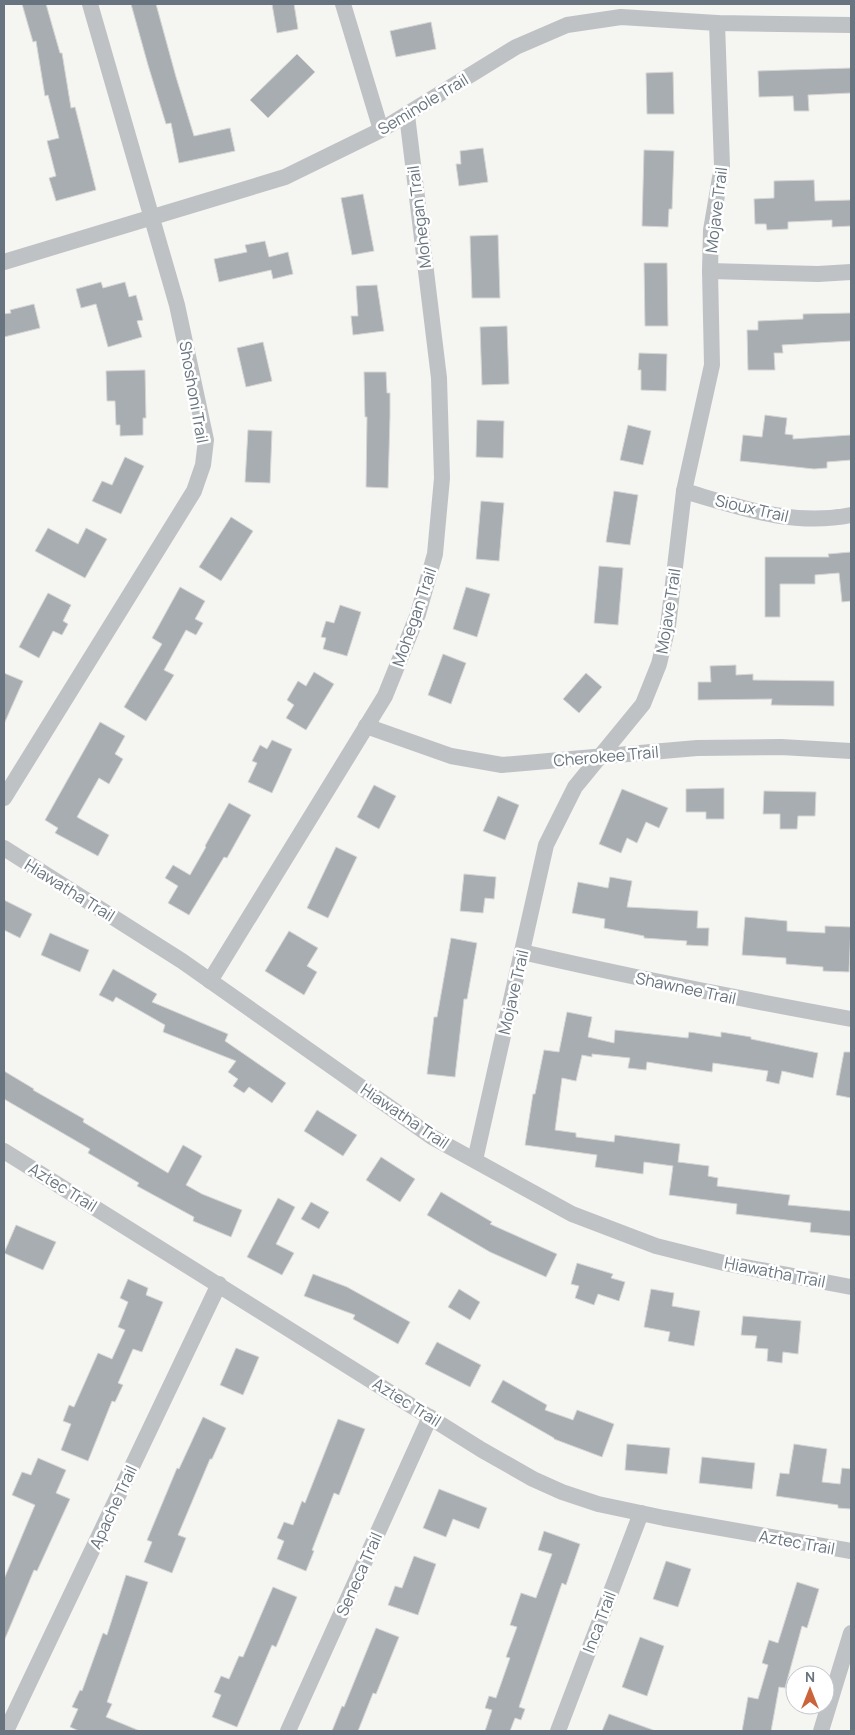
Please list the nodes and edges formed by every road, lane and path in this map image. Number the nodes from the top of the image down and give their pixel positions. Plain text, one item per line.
1 (90, 4) edge
2 (343, 4) edge
3 (620, 10) edge
4 (717, 23) junction
5 (851, 25) edge
6 (407, 115) junction
7 (381, 130) junction
8 (152, 218) junction
9 (4, 262) edge
10 (710, 271) junction
11 (851, 272) edge
12 (684, 492) junction
13 (851, 515) edge
14 (366, 726) junction
15 (851, 751) edge
16 (600, 756) junction
17 (4, 798) edge
18 (4, 848) edge
19 (522, 952) junction
20 (210, 980) junction
21 (851, 1019) edge
22 (4, 1153) edge
23 (475, 1160) junction
24 (219, 1284) junction
25 (851, 1287) edge
26 (430, 1417) junction
27 (641, 1513) junction
28 (851, 1551) edge
29 (851, 1633) edge
30 (6, 1731) edge
31 (288, 1731) edge
32 (558, 1731) edge
33 (821, 1731) edge

1 - 8 street, Shoshoni Trail
2 - 7 street
3 - 4 street, Seminole Trail
3 - 6 street, Seminole Trail
4 - 5 street, Seminole Trail
4 - 10 street, Mojave Trail
6 - 7 street, Seminole Trail
6 - 14 street, Mohegan Trail
7 - 8 street, Seminole Trail
8 - 9 street, Seminole Trail
8 - 17 street, Shoshoni Trail
10 - 11 street
10 - 12 street, Mojave Trail
12 - 13 street, Sioux Trail
12 - 16 street, Mojave Trail
14 - 16 street, Cherokee Trail
14 - 20 street, Mohegan Trail
15 - 16 street, Cherokee Trail
16 - 19 street, Mojave Trail
18 - 20 street, Hiawatha Trail
19 - 21 street, Shawnee Trail
19 - 23 street, Mojave Trail
20 - 23 street, Hiawatha Trail
22 - 24 street, Aztec Trail
23 - 25 street, Hiawatha Trail
24 - 26 street, Aztec Trail
24 - 30 street, Apache Trail
26 - 27 street, Aztec Trail
26 - 31 street, Seneca Trail
27 - 28 street, Aztec Trail
27 - 32 street, Inca Trail
29 - 33 street

